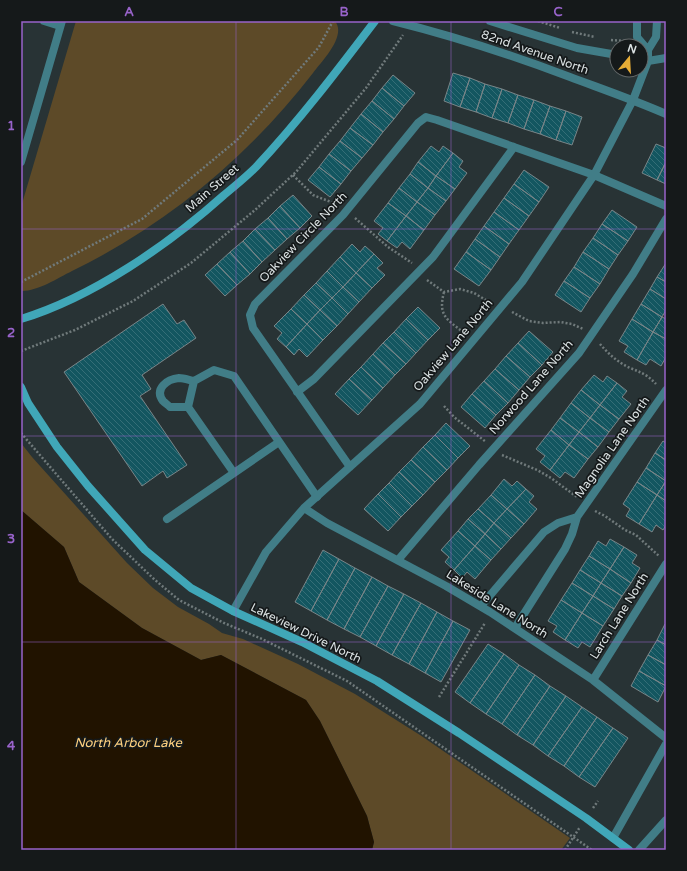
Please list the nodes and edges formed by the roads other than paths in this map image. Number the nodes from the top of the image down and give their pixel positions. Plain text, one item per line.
1 (44, 21) edge
2 (375, 21) edge
3 (393, 21) edge
4 (490, 21) edge
5 (637, 21) edge
6 (656, 21) edge
7 (61, 24) edge
8 (638, 38) edge
9 (649, 48) edge
10 (609, 54) edge
11 (666, 58) edge
12 (649, 60) edge
13 (640, 78) edge
14 (633, 100) junction
15 (666, 114) edge
16 (514, 147) junction
17 (21, 162) edge
18 (594, 175) junction
19 (666, 206) edge
20 (666, 219) edge
21 (21, 319) edge
22 (194, 381) junction
23 (21, 387) edge
24 (666, 390) edge
25 (297, 392) junction
26 (188, 407) junction
27 (279, 442) junction
28 (350, 467) junction
29 (234, 473) junction
30 (316, 497) junction
31 (304, 508) junction
32 (577, 517) junction
33 (167, 519) dead end
34 (398, 560) junction
35 (664, 562) edge
36 (481, 606) junction
37 (233, 611) junction
38 (515, 628) junction
39 (593, 680) junction
40 (666, 738) edge
41 (666, 744) edge
42 (666, 820) edge
43 (613, 838) junction
44 (629, 850) edge
45 (639, 850) edge

1 - 7 street
2 - 21 street, Main Street
3 - 14 street, 82nd Avenue North
4 - 10 street, 82nd Avenue North
5 - 8 street
6 - 9 street
7 - 17 street
11 - 12 street
13 - 14 street, Oakview Lane North
14 - 15 street, 82nd Avenue North
14 - 18 street, Oakview Lane North
16 - 18 street, Oakview Circle North
16 - 25 street
16 - 25 street, Oakview Circle North
18 - 19 street, Oakview Circle North
18 - 28 street, Oakview Lane North
20 - 34 street, Norwood Lane North
22 - 26 street
22 - 26 street
22 - 27 street
23 - 37 street, Lakeview Drive North
24 - 32 street, Magnolia Lane North
25 - 28 street, Oakview Circle North
26 - 29 street
27 - 29 street
27 - 30 street
28 - 30 street, Oakview Lane North
29 - 33 street
30 - 31 street, Oakview Lane North
31 - 34 street, Lakeside Lane North
31 - 37 street, Oakview Lane North
32 - 36 street
32 - 38 street, Magnolia Lane North
34 - 36 street, Lakeside Lane North
35 - 39 street, Larch Lane North
36 - 38 street, Lakeside Lane North
37 - 43 street, Lakeview Drive North
38 - 39 street, Lakeside Lane North
39 - 40 street, Lakeside Lane North
41 - 43 street
42 - 45 street
43 - 44 street, Lakeview Drive North

